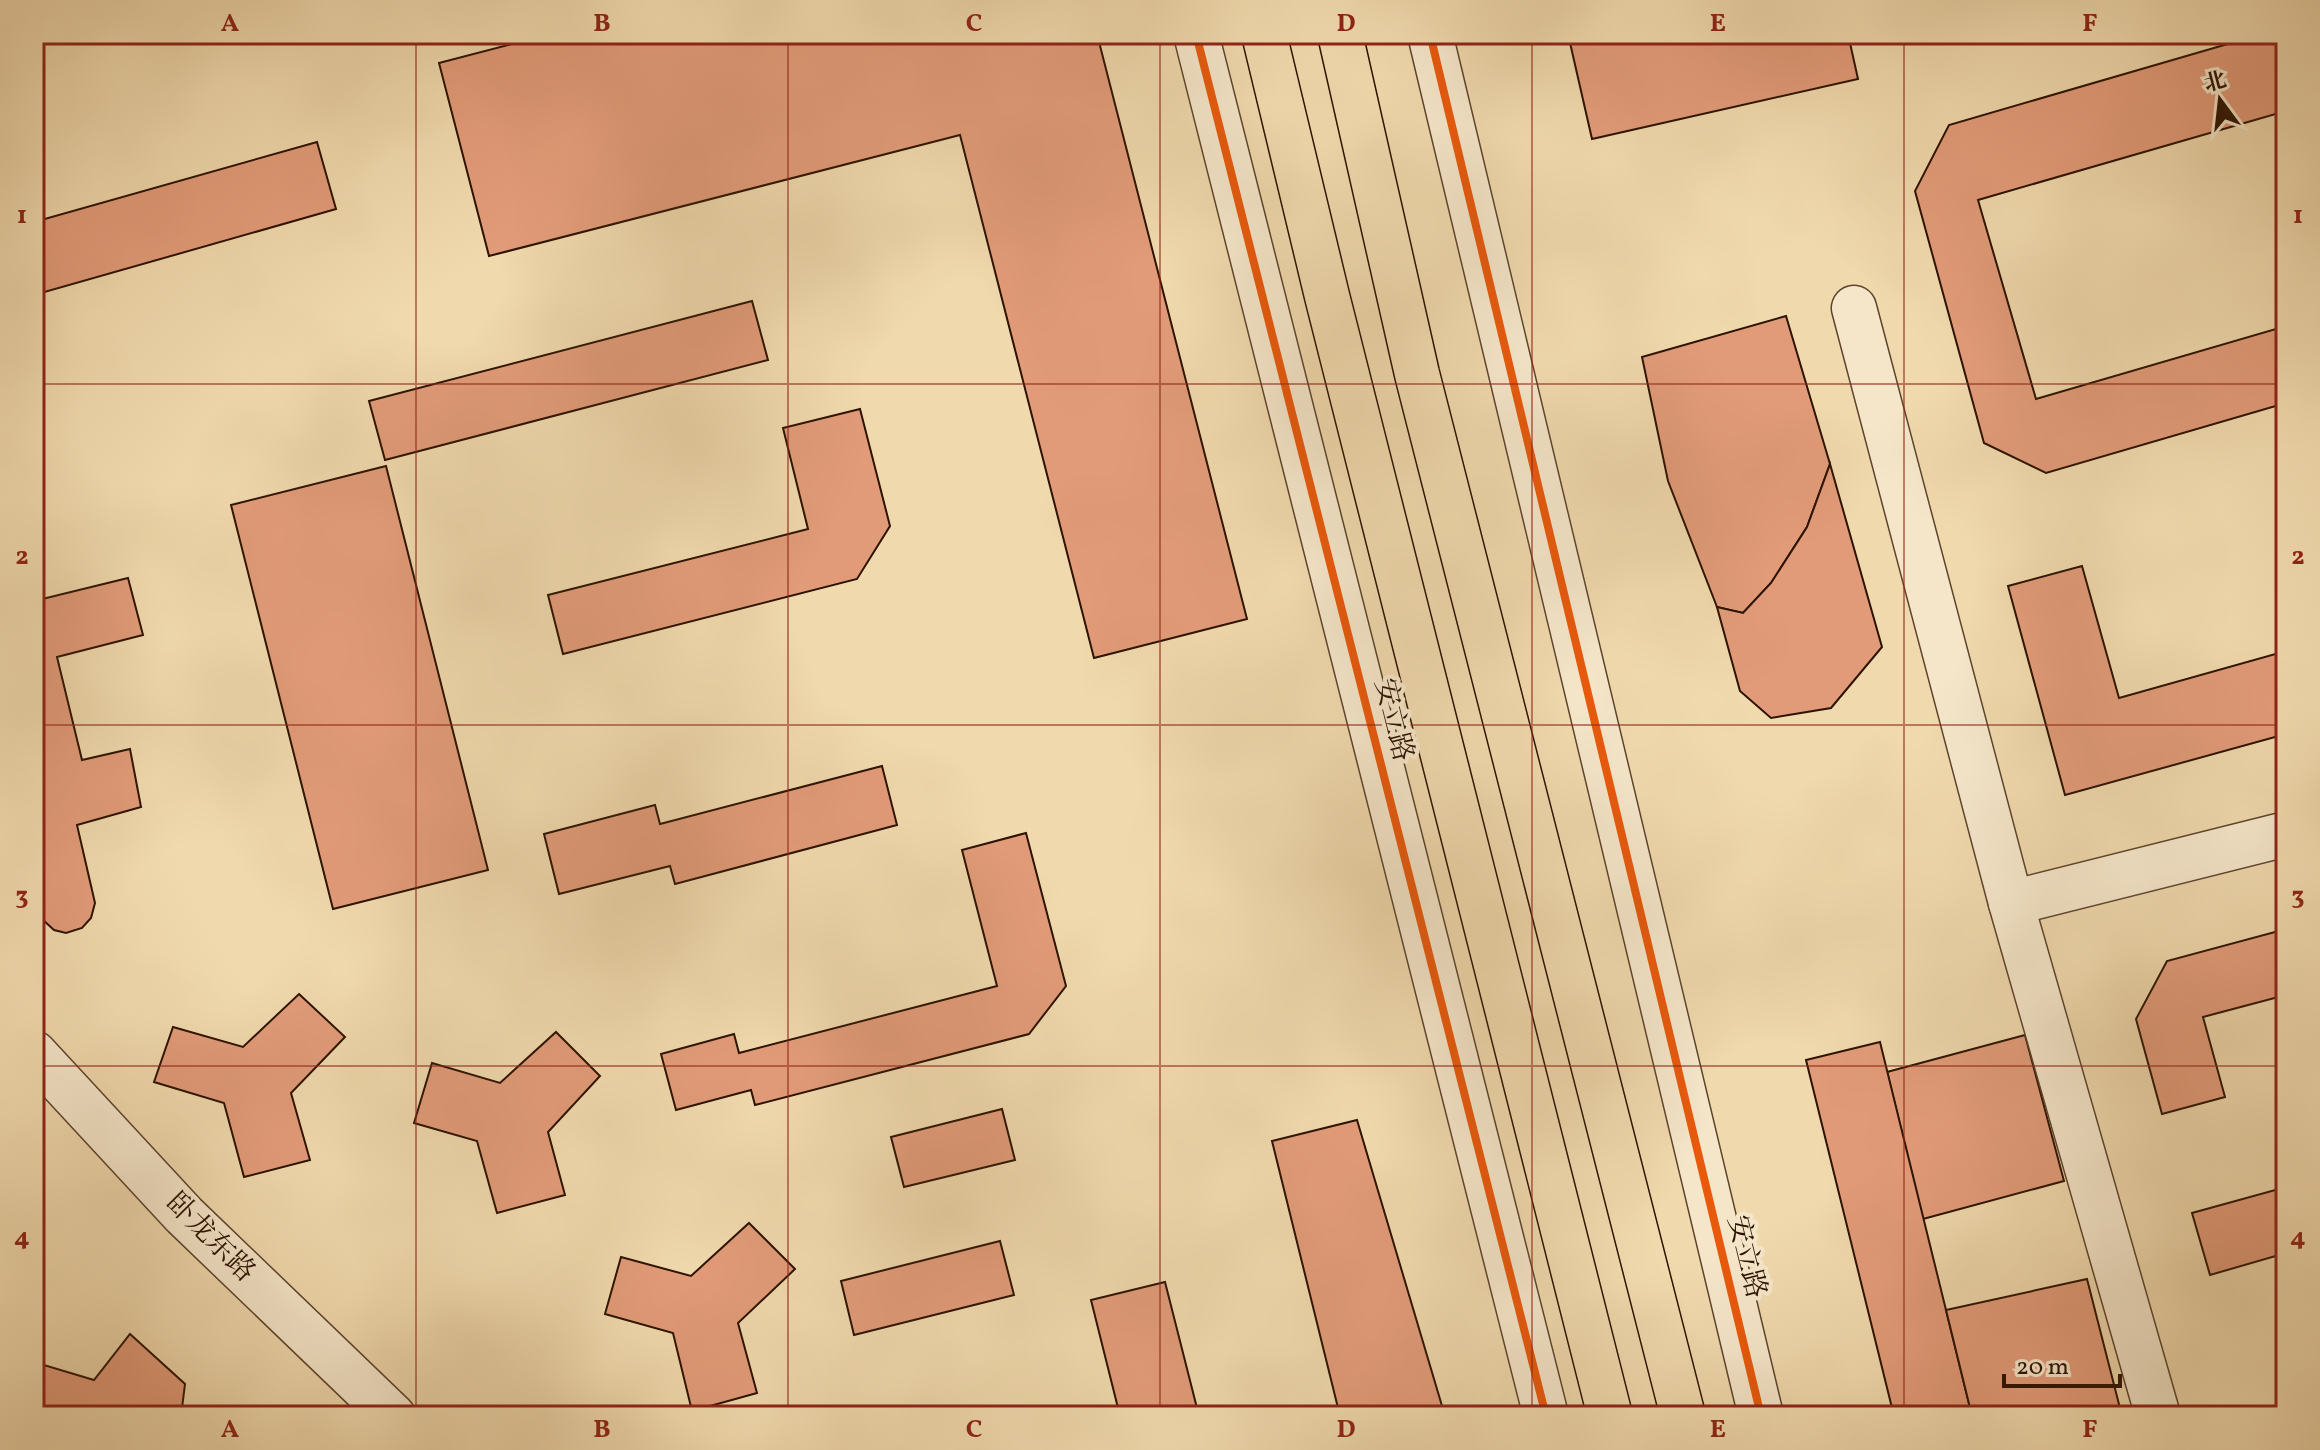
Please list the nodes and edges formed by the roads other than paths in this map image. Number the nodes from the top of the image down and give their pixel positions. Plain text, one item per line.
1 (1196, 34) edge
2 (1264, 34) edge
3 (1340, 34) edge
4 (1430, 34) edge
5 (1854, 308) dead end
6 (2286, 834) edge
7 (2011, 903) junction
8 (34, 1053) edge
9 (393, 1416) edge
10 (1546, 1416) edge
11 (1610, 1416) edge
12 (1683, 1416) edge
13 (1761, 1416) edge
14 (2158, 1416) edge

1 - 10 street, 安立路
2 - 11 main road, 安立路
3 - 12 main road
4 - 13 street, 安立路
5 - 7 street
6 - 7 street
7 - 14 street
8 - 9 street, 卧龙东路

